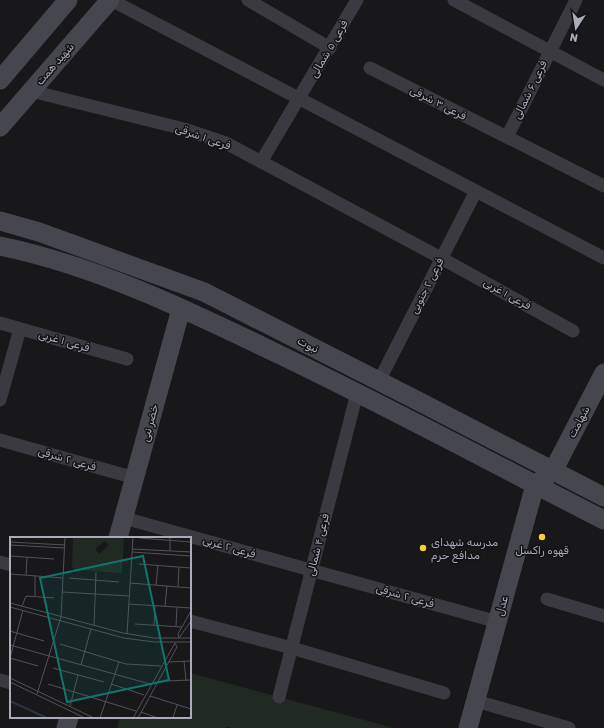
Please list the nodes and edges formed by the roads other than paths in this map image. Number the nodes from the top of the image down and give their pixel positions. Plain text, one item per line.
1 (68, 0) edge
2 (111, 0) edge
3 (248, 0) edge
4 (357, 0) edge
5 (576, 0) edge
6 (460, 3) edge
7 (330, 48) junction
8 (550, 51) junction
9 (370, 68) dead end
10 (0, 80) edge
11 (604, 80) edge
12 (31, 91) junction
13 (300, 99) junction
14 (0, 127) edge
15 (507, 137) junction
16 (261, 162) junction
17 (604, 186) edge
18 (476, 191) junction
19 (0, 221) edge
20 (0, 246) edge
21 (441, 258) junction
22 (604, 258) edge
23 (181, 308) junction
24 (0, 323) edge
25 (20, 329) junction
26 (574, 331) dead end
27 (127, 359) dead end
28 (604, 373) edge
29 (379, 381) junction
30 (357, 393) junction
31 (0, 400) edge
32 (0, 440) edge
33 (553, 471) junction
34 (135, 478) junction
35 (535, 485) junction
36 (604, 497) edge
37 (124, 518) junction
38 (604, 520) edge
39 (118, 537) edge
40 (0, 562) edge
41 (10, 565) edge
42 (312, 570) junction
43 (547, 599) dead end
44 (604, 616) edge
45 (191, 621) edge
46 (498, 622) junction
47 (292, 648) junction
48 (0, 680) edge
49 (10, 683) edge
50 (444, 693) dead end
51 (279, 697) dead end
52 (476, 701) junction
53 (69, 718) edge
54 (66, 728) edge
55 (468, 728) edge
56 (569, 728) edge

1 - 10 main road
2 - 12 main road, شهید همت
2 - 13 street
3 - 7 street
4 - 7 street, فرعی ۵ شمالی
5 - 8 street, فرعی ۶ شمالی
6 - 8 street
7 - 13 street, فرعی ۵ شمالی
8 - 11 street
8 - 15 street, فرعی ۶ شمالی
9 - 15 street, فرعی ۳ شرقی
12 - 14 main road, شهید همت
12 - 16 street, فرعی ۱ شرقی
13 - 16 street, فرعی ۵ شمالی
13 - 18 street
15 - 17 street, فرعی ۳ شرقی
16 - 21 street
18 - 21 street, فرعی ۲ جنوبی
18 - 22 street
19 - 29 main road, نبوت
20 - 23 main road, نبوت
21 - 26 street, فرعی ۱ غربی
21 - 29 street, فرعی ۲ جنوبی
23 - 30 main road, نبوت
23 - 34 main road, خضر نبی
24 - 25 street, فرعی ۱ غربی
25 - 27 street, فرعی ۱ غربی
25 - 31 street
28 - 33 main road, شهامت
29 - 33 main road, نبوت
30 - 35 main road, نبوت
30 - 42 street, فرعی ۴ شمالی
32 - 34 street, فرعی ۲ شرقی
33 - 35 main road
33 - 36 main road, نبوت
34 - 37 main road, خضر نبی
35 - 38 main road, نبوت
35 - 46 main road, عدل
37 - 39 main road, خضر نبی
37 - 42 street, فرعی ۲ غربی
40 - 41 street
42 - 46 street, فرعی ۲ شرقی
42 - 47 street, فرعی ۴ شمالی
43 - 44 street
45 - 47 street
46 - 52 main road, عدل
47 - 50 street
47 - 51 street, فرعی ۴ شمالی
48 - 49 street
52 - 55 main road, عدل
52 - 56 street
53 - 54 main road

